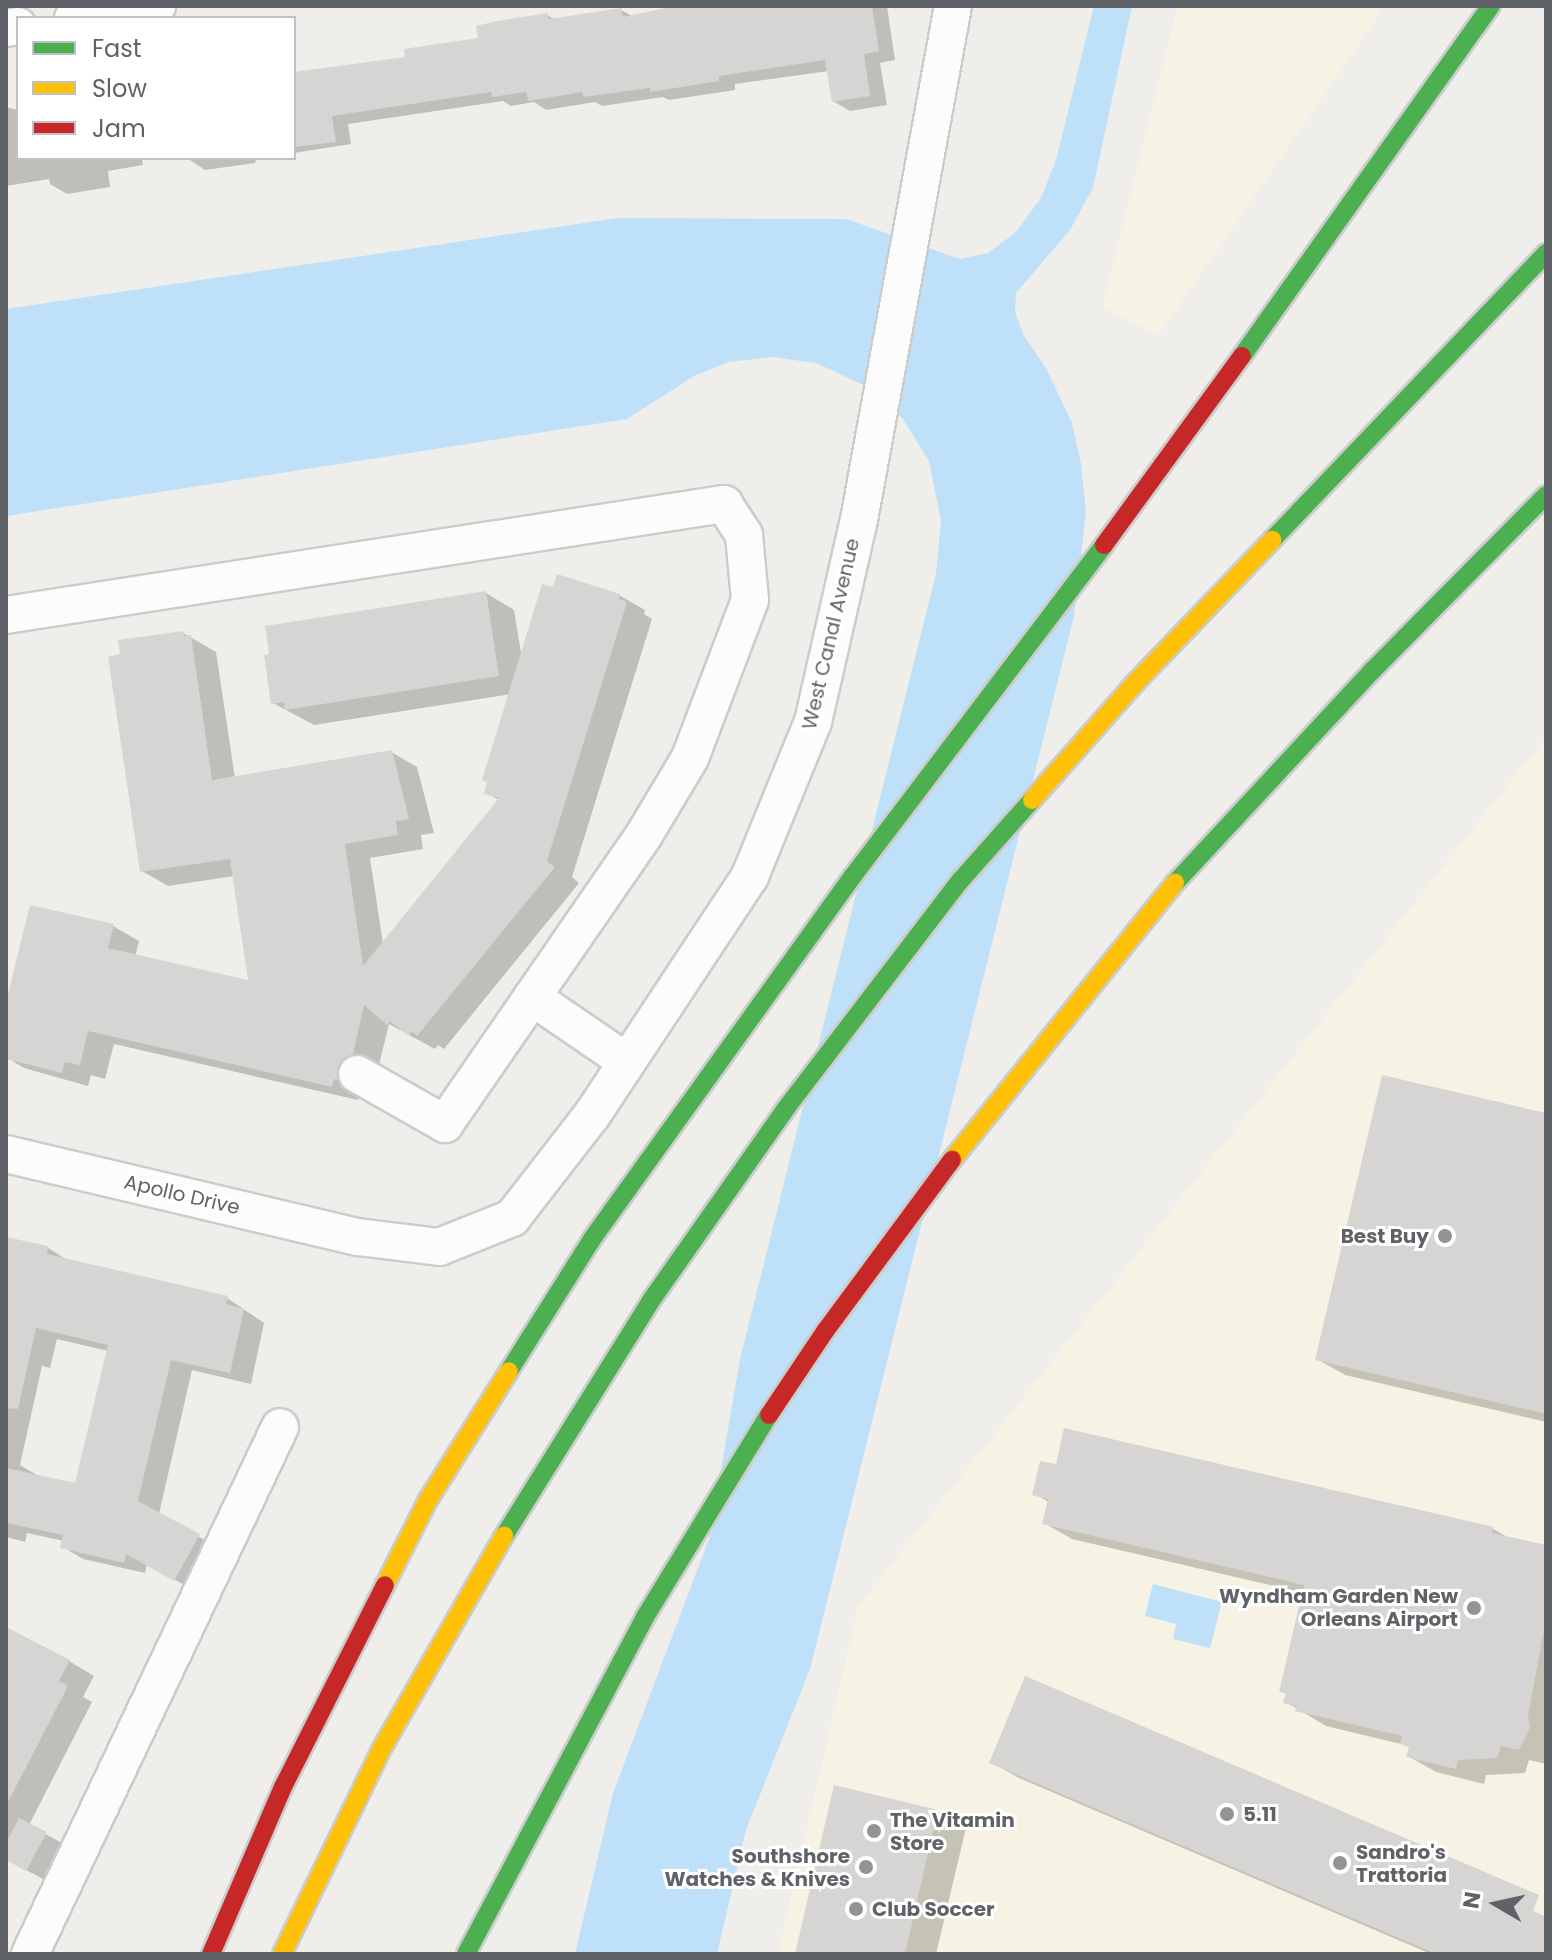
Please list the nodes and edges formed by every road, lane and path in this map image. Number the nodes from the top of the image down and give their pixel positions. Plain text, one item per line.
1 (157, 6) edge
2 (953, 6) edge
3 (1491, 6) edge
4 (87, 16) edge
5 (1546, 253) edge
6 (1546, 495) edge
7 (6, 615) edge
8 (532, 997) junction
9 (627, 1062) junction
10 (357, 1074) dead end
11 (6, 1154) edge
12 (358, 1237) joint
13 (280, 1427) dead end
14 (30, 1954) edge
15 (211, 1954) edge
16 (282, 1954) edge
17 (466, 1954) edge

1 - 4 street
2 - 9 street, West Canal Avenue
3 - 15 highway
5 - 16 highway
6 - 17 highway
7 - 8 street
8 - 9 street
8 - 10 street
9 - 12 street, West Canal Avenue
11 - 12 street, Apollo Drive
13 - 14 street

